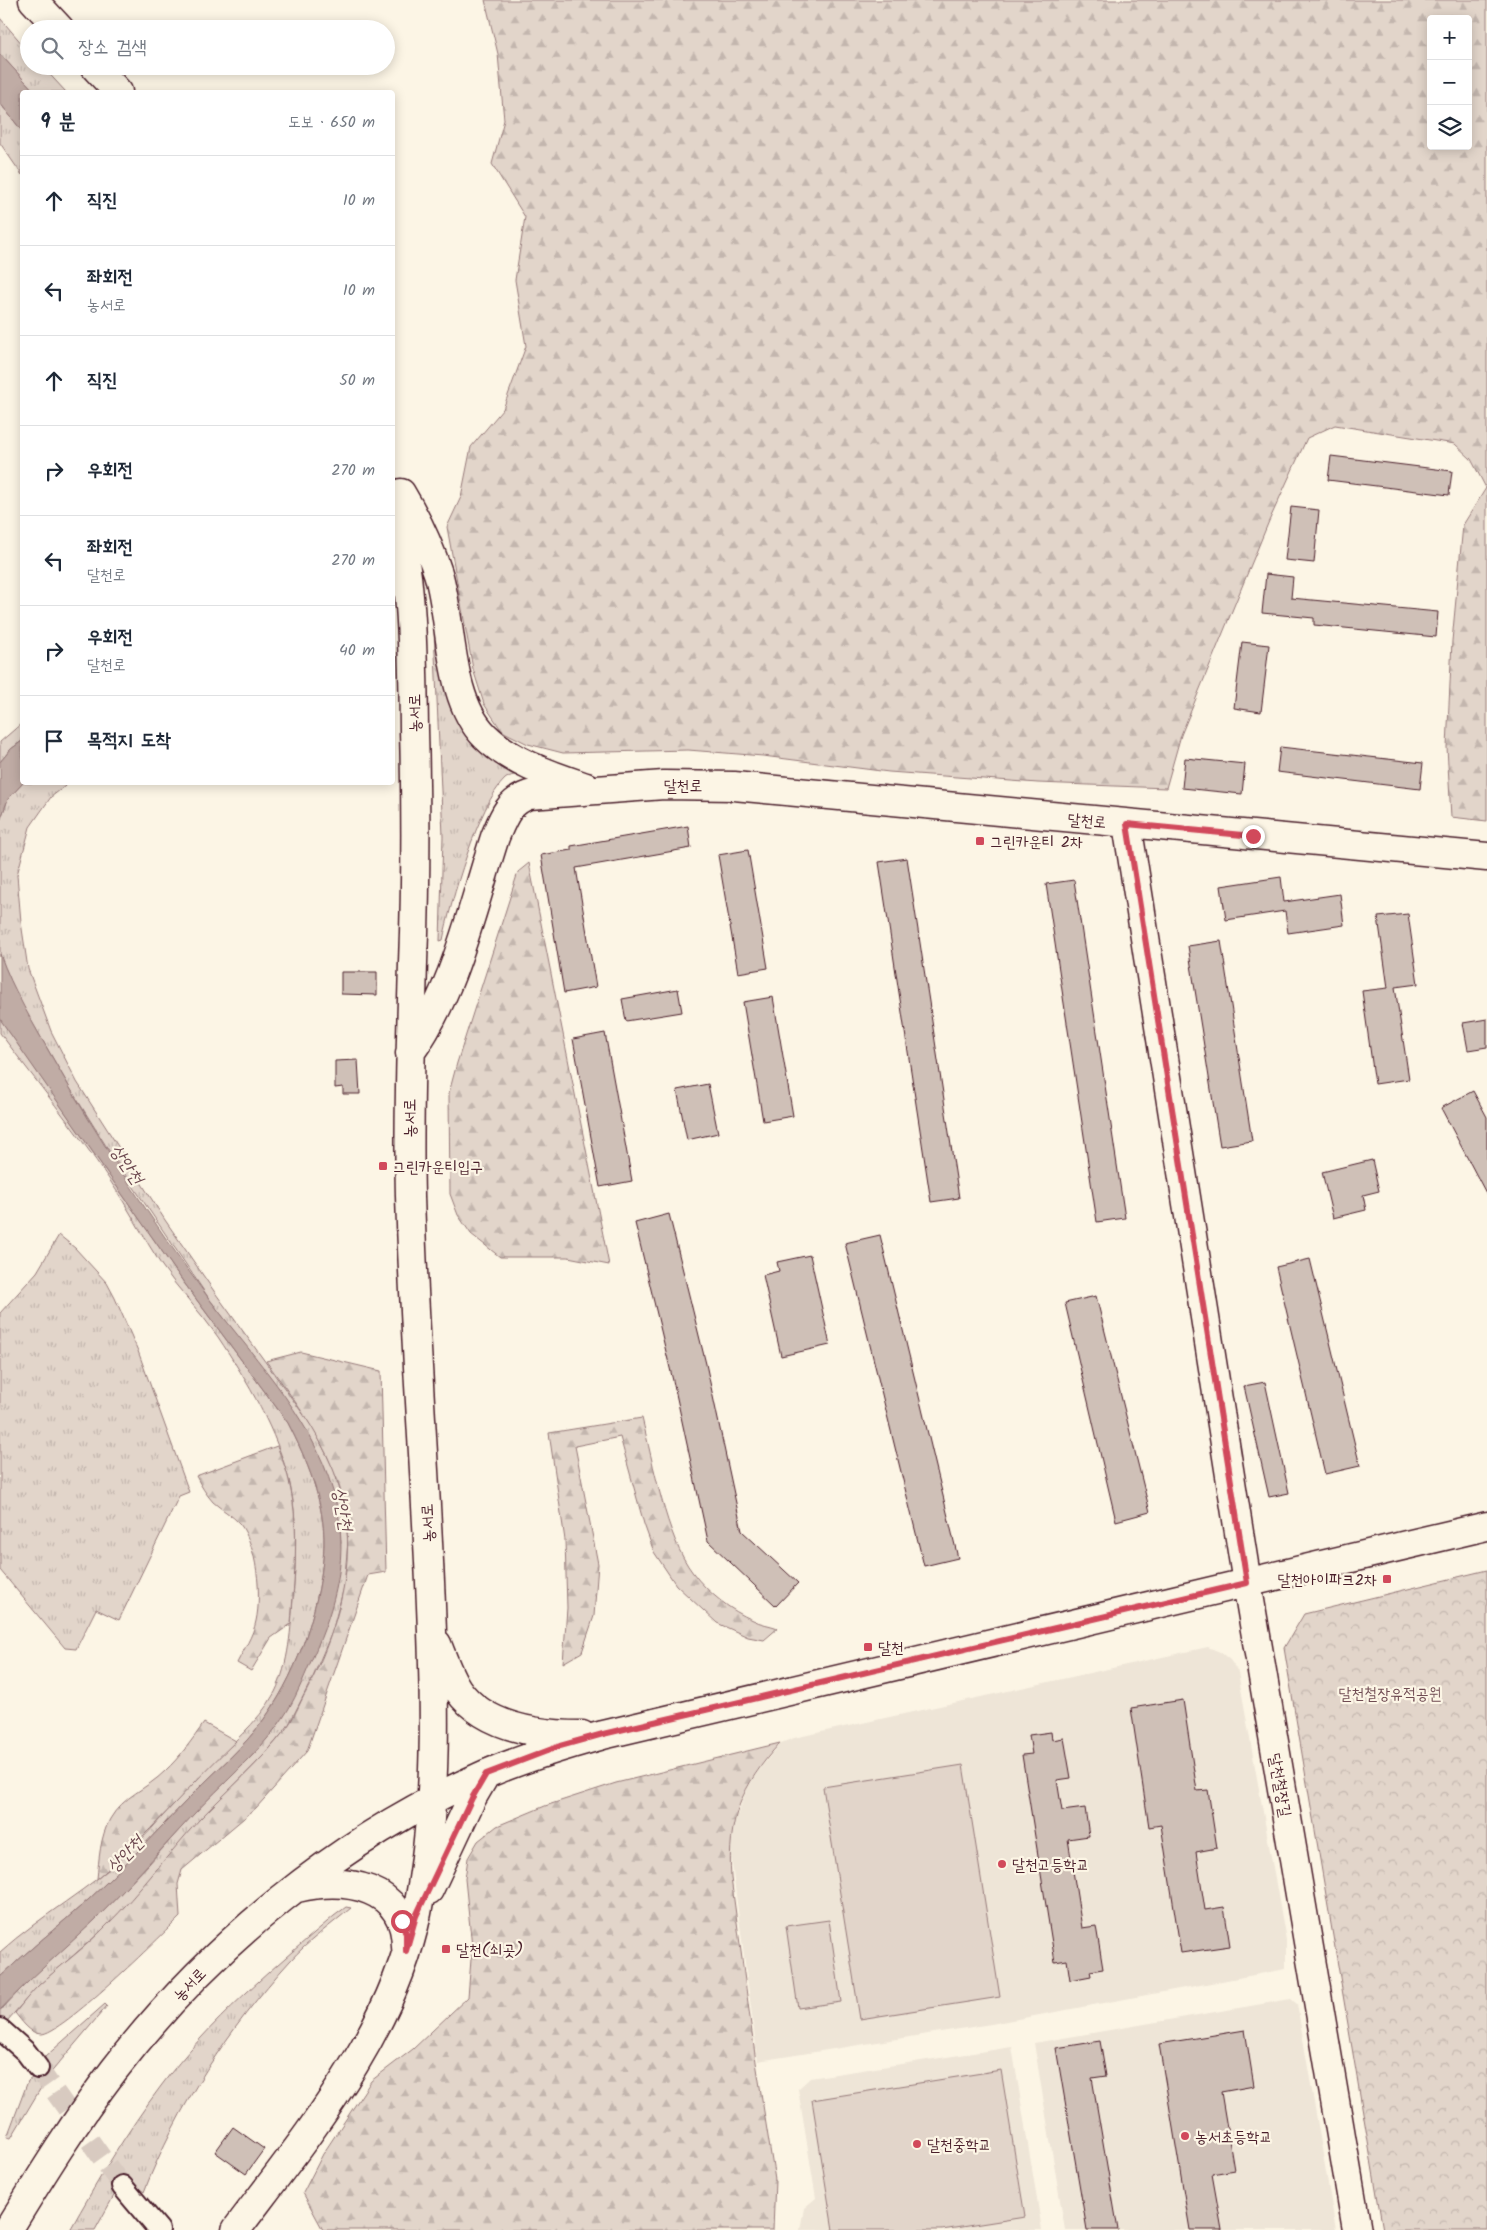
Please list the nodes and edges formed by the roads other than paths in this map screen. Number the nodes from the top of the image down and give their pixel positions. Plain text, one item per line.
1 (33, 0) edge
2 (52, 20) edge
3 (102, 75) edge
4 (116, 90) edge
5 (395, 485) edge
6 (395, 510) edge
7 (595, 790) junction
8 (1127, 824) junction
9 (1487, 857) edge
10 (410, 1053) junction
11 (1487, 1526) edge
12 (1247, 1583) junction
13 (432, 1631) junction
14 (603, 1734) junction
15 (486, 1774) junction
16 (433, 1799) junction
17 (293, 1889) junction
18 (416, 1916) junction
19 (406, 1951) junction
20 (2, 2030) edge
21 (38, 2068) tunnel mouth
22 (122, 2186) tunnel mouth
23 (8, 2230) edge
24 (159, 2230) edge
25 (236, 2230) edge
26 (1357, 2230) edge

1 - 2 street
3 - 4 street
5 - 7 street
6 - 10 street, 농서로
7 - 8 street, 달천로
7 - 10 street, 달천로
8 - 9 street, 달천로
8 - 12 street, 달천로
10 - 13 street, 농서로
11 - 12 street
12 - 14 street
12 - 26 street, 달천철장길
13 - 14 street
13 - 16 street, 농서로
14 - 15 street
15 - 16 street
15 - 18 street
16 - 17 street, 농서로
16 - 18 street, 농서로
17 - 19 street
17 - 23 street, 농서로
18 - 19 street, 농서로
19 - 25 street, 농서로
20 - 21 street
22 - 24 street

